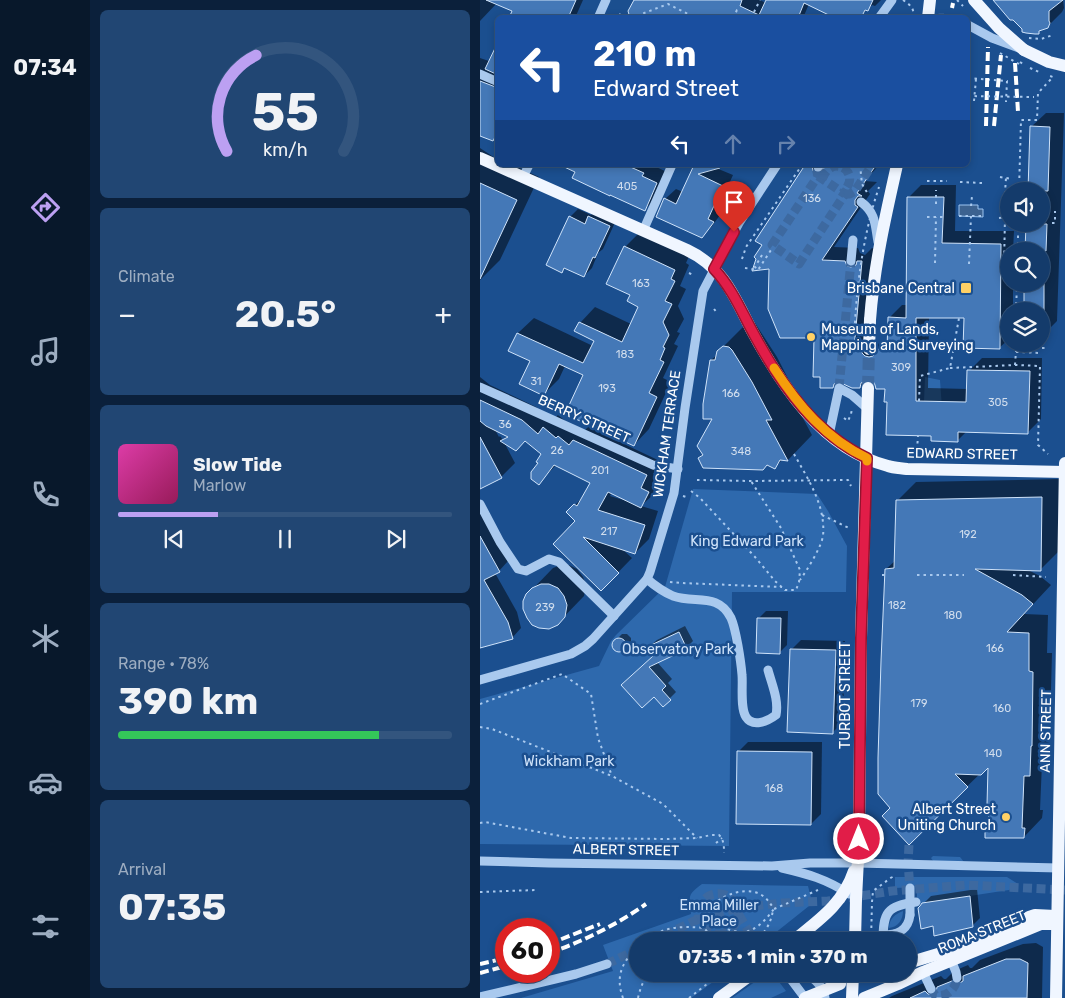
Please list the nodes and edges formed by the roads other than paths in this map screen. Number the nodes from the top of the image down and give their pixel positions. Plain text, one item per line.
1 (606, 0) edge
2 (892, 0) edge
3 (930, 0) edge
4 (974, 0) edge
5 (599, 15) edge
6 (881, 15) edge
7 (928, 15) edge
8 (970, 26) edge
9 (1024, 50) junction
10 (1065, 66) edge
11 (480, 74) edge
12 (495, 81) edge
13 (480, 158) edge
14 (495, 162) edge
15 (512, 167) edge
16 (671, 167) edge
17 (776, 167) edge
18 (897, 167) edge
19 (526, 171) edge
20 (861, 202) dead end
21 (643, 231) junction
22 (853, 240) dead end
23 (879, 247) junction
24 (851, 261) tunnel mouth
25 (714, 269) junction
26 (869, 349) tunnel mouth
27 (480, 387) edge
28 (868, 388) tunnel mouth
29 (868, 409) junction
30 (829, 435) junction
31 (867, 458) junction
32 (1065, 463) edge
33 (678, 469) junction
34 (1065, 472) edge
35 (480, 504) edge
36 (1064, 565) edge
37 (649, 576) junction
38 (614, 616) junction
39 (768, 670) dead end
40 (480, 680) edge
41 (858, 860) junction
42 (480, 861) edge
43 (772, 866) junction
44 (1059, 868) junction
45 (910, 888) tunnel mouth
46 (845, 891) junction
47 (1062, 895) edge
48 (856, 899) junction
49 (916, 902) dead end
50 (1057, 920) junction
51 (804, 932) edge
52 (855, 932) edge
53 (884, 932) edge
54 (898, 932) edge
55 (950, 956) junction
56 (917, 962) edge
57 (607, 964) tunnel mouth
58 (923, 972) junction
59 (957, 978) dead end
60 (741, 982) edge
61 (793, 982) edge
62 (818, 982) edge
63 (853, 982) edge
64 (840, 984) tunnel mouth
65 (931, 989) dead end
66 (824, 994) edge
67 (480, 997) edge
68 (720, 998) edge
69 (805, 998) edge
70 (852, 998) edge
71 (864, 998) edge
72 (1056, 998) edge

1 - 5 street
2 - 6 street
3 - 7 main road, bridge
4 - 9 main road, bridge
8 - 9 street, bridge
9 - 10 main road
11 - 12 street
13 - 14 main road, EDWARD STREET
15 - 19 main road, EDWARD STREET
16 - 21 street
17 - 25 street, WICKHAM TERRACE
18 - 23 main road, bridge
19 - 21 main road, EDWARD STREET
20 - 23 street, bridge
21 - 25 main road, EDWARD STREET
22 - 24 street
23 - 26 main road, bridge
25 - 30 main road, EDWARD STREET
25 - 33 street, WICKHAM TERRACE
27 - 33 street, BERRY STREET
28 - 29 main road, TURBOT STREET
29 - 30 street
29 - 31 main road, TURBOT STREET
30 - 31 main road, EDWARD STREET
31 - 34 main road, EDWARD STREET
31 - 41 main road, TURBOT STREET
32 - 34 main road, ANN STREET
33 - 37 street, WICKHAM TERRACE
34 - 36 main road, ANN STREET
35 - 38 street
36 - 44 main road, ANN STREET
37 - 38 street, WICKHAM TERRACE
37 - 39 street
38 - 40 street, WICKHAM TERRACE
41 - 43 street, ALBERT STREET
41 - 44 street, ALBERT STREET
41 - 46 main road
41 - 48 main road, TURBOT STREET
42 - 43 street, ALBERT STREET
43 - 46 street, ALBERT STREET
44 - 47 main road, ANN STREET
45 - 54 street, bridge
46 - 48 street, ALBERT STREET
46 - 51 main road
47 - 50 main road, ANN STREET
48 - 52 main road, TURBOT STREET, bridge
49 - 53 street
50 - 55 main road, ROMA STREET
50 - 72 main road, ANN STREET
55 - 56 main road, ROMA STREET
55 - 58 main road, ROMA STREET
55 - 59 street
57 - 67 street
58 - 65 street
58 - 71 main road, ROMA STREET
60 - 68 main road
61 - 69 street
62 - 66 street
63 - 70 main road, bridge
64 - 66 main road
66 - 69 main road

